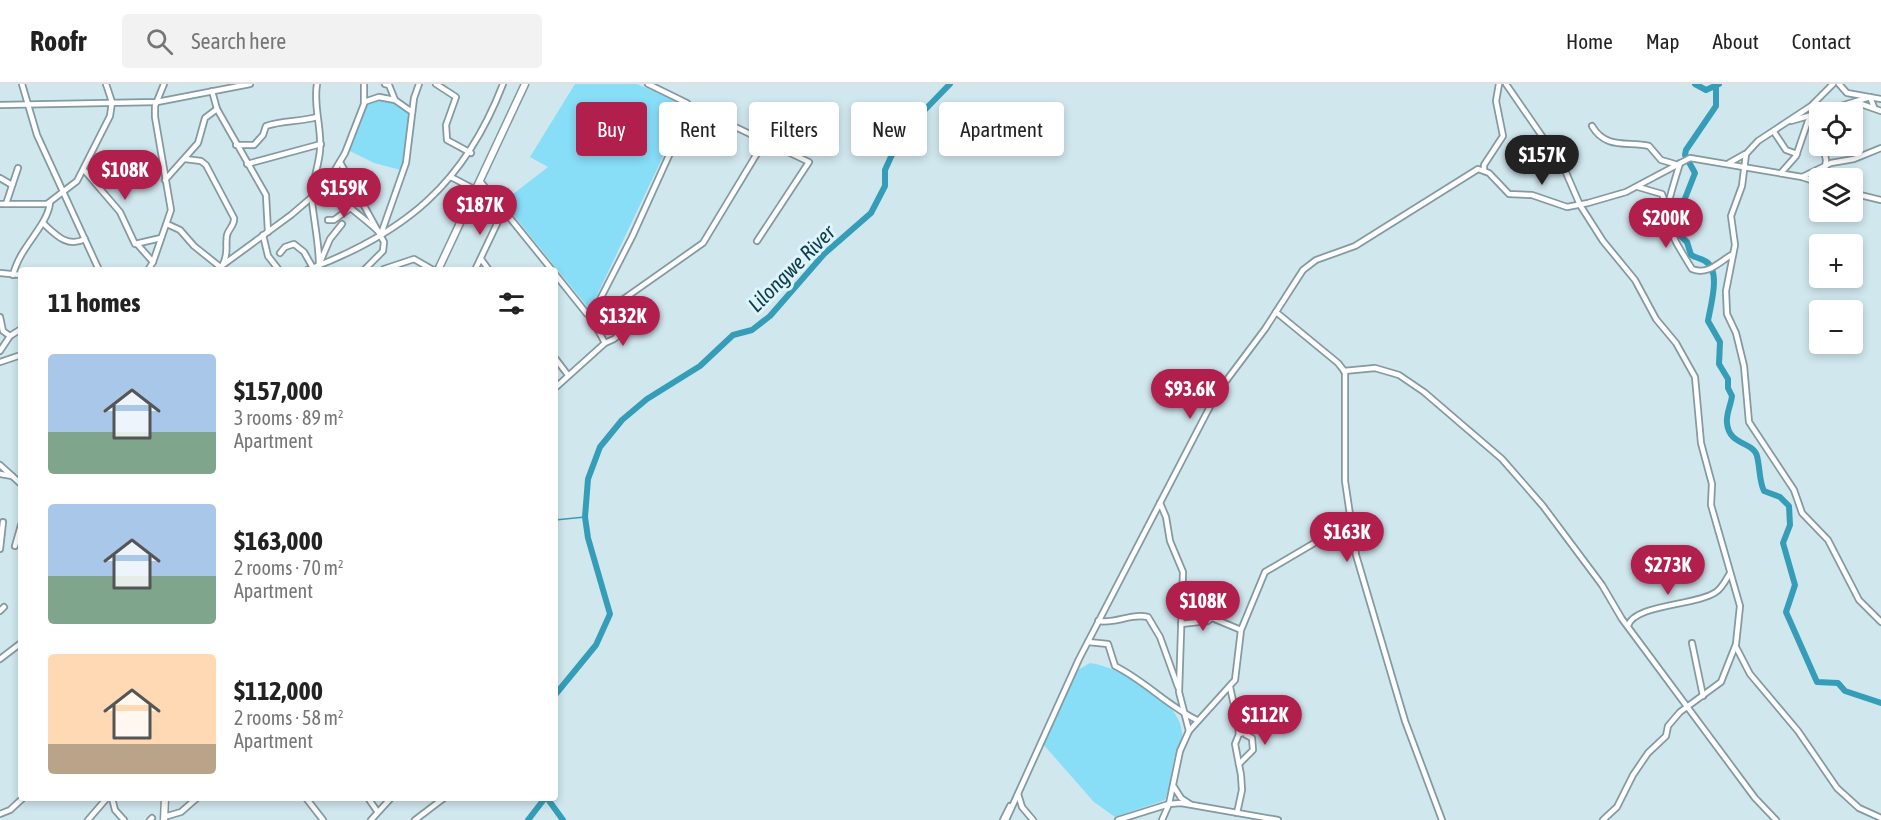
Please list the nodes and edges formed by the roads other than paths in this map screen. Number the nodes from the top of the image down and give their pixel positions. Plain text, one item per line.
1 (22, 84) edge
2 (106, 84) edge
3 (164, 84) edge
4 (250, 84) edge
5 (317, 84) edge
6 (364, 84) edge
7 (385, 84) edge
8 (419, 84) edge
9 (436, 84) edge
10 (503, 84) edge
11 (525, 84) edge
12 (648, 84) edge
13 (1499, 84) edge
14 (1506, 84) edge
15 (1833, 84) edge
16 (1839, 84) edge
17 (212, 91) junction
18 (1869, 97) junction
19 (1881, 99) edge
20 (395, 100) junction
21 (112, 102) junction
22 (157, 102) junction
23 (364, 102) junction
24 (683, 102) edge
25 (1855, 102) edge
26 (27, 104) junction
27 (1863, 104) edge
28 (0, 105) edge
29 (1874, 107) junction
30 (217, 109) junction
31 (1881, 111) edge
32 (412, 112) junction
33 (1809, 116) edge
34 (317, 117) junction
35 (1809, 120) edge
36 (1786, 124) junction
37 (1592, 126) dead end
38 (1774, 132) junction
39 (321, 144) junction
40 (236, 145) junction
41 (1881, 148) edge
42 (471, 153) junction
43 (1746, 154) junction
44 (1797, 154) junction
45 (669, 156) edge
46 (756, 156) edge
47 (797, 156) edge
48 (1824, 156) edge
49 (185, 159) junction
50 (340, 162) junction
51 (1681, 162) junction
52 (1729, 163) junction
53 (247, 164) junction
54 (1743, 166) junction
55 (1826, 166) junction
56 (18, 168) dead end
57 (84, 170) junction
58 (1484, 170) junction
59 (1781, 173) junction
60 (451, 177) junction
61 (1802, 177) junction
62 (0, 178) edge
63 (1809, 179) edge
64 (165, 180) junction
65 (480, 181) junction
66 (12, 185) junction
67 (326, 185) junction
68 (1635, 188) junction
69 (476, 190) junction
70 (65, 193) junction
71 (1863, 196) edge
72 (312, 198) junction
73 (1881, 200) edge
74 (50, 203) junction
75 (3, 204) edge
76 (1580, 205) junction
77 (1666, 207) junction
78 (349, 209) junction
79 (504, 209) junction
80 (328, 220) dead end
81 (43, 223) junction
82 (167, 224) junction
83 (342, 224) dead end
84 (265, 234) junction
85 (381, 234) junction
86 (161, 238) junction
87 (85, 239) junction
88 (757, 241) dead end
89 (138, 245) junction
90 (280, 254) dead end
91 (1734, 254) junction
92 (376, 258) junction
93 (481, 258) junction
94 (153, 262) junction
95 (98, 267) edge
96 (150, 267) edge
97 (156, 267) edge
98 (219, 267) edge
99 (222, 267) edge
100 (224, 267) edge
101 (277, 267) edge
102 (316, 267) edge
103 (367, 267) edge
104 (382, 267) edge
105 (392, 267) edge
106 (430, 267) edge
107 (438, 267) edge
108 (476, 267) edge
109 (487, 267) edge
110 (550, 267) edge
111 (0, 273) edge
112 (13, 275) junction
113 (18, 275) edge
114 (558, 278) edge
115 (1276, 312) junction
116 (592, 316) junction
117 (0, 317) edge
118 (629, 327) dead end
119 (18, 331) edge
120 (10, 336) junction
121 (604, 343) junction
122 (0, 351) edge
123 (18, 356) edge
124 (0, 362) edge
125 (558, 362) edge
126 (1344, 371) junction
127 (568, 375) junction
128 (558, 385) edge
129 (0, 465) edge
130 (0, 474) edge
131 (13, 477) junction
132 (18, 481) edge
133 (1160, 503) junction
134 (1350, 517) junction
135 (3, 522) dead end
136 (18, 536) edge
137 (15, 546) dead end
138 (0, 549) edge
139 (1730, 573) junction
140 (1183, 602) junction
141 (1211, 618) junction
142 (1098, 621) junction
143 (1881, 622) edge
144 (1181, 624) junction
145 (1628, 627) junction
146 (1241, 630) junction
147 (1088, 642) junction
148 (1692, 643) dead end
149 (1736, 644) junction
150 (18, 645) edge
151 (0, 659) edge
152 (1230, 687) junction
153 (1179, 692) junction
154 (1703, 696) junction
155 (1686, 706) junction
156 (1185, 714) junction
157 (1197, 720) junction
158 (1280, 722) dead end
159 (1189, 730) junction
160 (1241, 734) junction
161 (1239, 764) junction
162 (1173, 784) junction
163 (1017, 796) junction
164 (20, 801) edge
165 (104, 801) edge
166 (113, 801) edge
167 (165, 801) edge
168 (193, 801) edge
169 (308, 801) edge
170 (370, 801) edge
171 (389, 801) edge
172 (440, 801) edge
173 (1169, 804) junction
174 (1193, 806) junction
175 (377, 811) junction
176 (1237, 813) junction
177 (0, 814) edge
178 (1260, 817) edge
179 (1881, 818) edge
180 (164, 819) edge
181 (88, 820) edge
182 (124, 820) edge
183 (323, 820) edge
184 (371, 820) edge
185 (415, 820) edge
186 (1005, 820) edge
187 (1033, 820) edge
188 (1118, 820) edge
189 (1162, 820) edge
190 (1278, 820) edge
191 (1442, 820) edge
192 (1603, 820) edge
193 (1776, 820) edge

1 - 26 street
2 - 21 street
3 - 22 street
4 - 17 street
5 - 34 street
6 - 23 street
7 - 20 street
8 - 32 street
9 - 42 street
10 - 42 street
11 - 65 main road
12 - 24 street
13 - 58 street
14 - 76 street
15 - 36 street
16 - 18 street
17 - 22 street
17 - 30 street
18 - 19 street
18 - 25 street
18 - 29 street
20 - 23 street
20 - 32 street
21 - 22 street
21 - 26 street
21 - 57 street
22 - 64 street
23 - 50 street
26 - 28 street
26 - 70 street
27 - 29 street
29 - 31 street
30 - 40 street
30 - 49 street
32 - 85 street
33 - 36 street
34 - 39 street
34 - 40 street
35 - 44 street
36 - 38 street
37 - 51 street
38 - 43 street
38 - 44 street
39 - 53 street
39 - 72 street
40 - 53 street
41 - 55 street
42 - 60 street
43 - 52 street
43 - 54 street
44 - 59 street
45 - 116 street
46 - 116 street
47 - 88 street
48 - 55 street
49 - 64 street
49 - 99 street
50 - 67 street
50 - 85 street
51 - 52 street
51 - 68 street
51 - 77 street
52 - 54 street
53 - 84 street
54 - 59 street
54 - 91 street
55 - 61 street
56 - 66 street
57 - 70 street
57 - 89 street
58 - 76 street
58 - 115 street
59 - 61 street
60 - 69 street
60 - 85 street
61 - 63 street
62 - 66 street
64 - 82 street
65 - 69 main road
65 - 79 street
66 - 75 street
67 - 72 street
67 - 78 street
68 - 76 street
68 - 77 street
69 - 107 main road
70 - 74 street
70 - 87 street
71 - 73 street
72 - 84 street
72 - 102 street
74 - 75 street
74 - 81 street
76 - 139 street
77 - 91 street
78 - 80 street
78 - 85 street
79 - 93 street
79 - 110 street
81 - 87 street
81 - 112 street
82 - 86 street
82 - 98 street
83 - 102 street
84 - 100 street
84 - 101 street
85 - 92 street
85 - 102 street
86 - 89 street
86 - 94 street
87 - 95 street
89 - 94 street
90 - 102 street
91 - 143 street
92 - 103 street
92 - 104 street
93 - 108 street
93 - 109 street
94 - 96 street
94 - 97 street
105 - 106 street
111 - 112 street
112 - 113 street
114 - 116 street
115 - 126 street
115 - 133 street
116 - 121 street
117 - 120 street
118 - 121 street
119 - 120 street
120 - 122 street
121 - 127 street
123 - 124 street
125 - 127 street
126 - 134 street
126 - 145 street
127 - 128 street
129 - 131 street
130 - 131 street
131 - 132 street
133 - 140 street
133 - 142 street
134 - 146 street
134 - 191 street
135 - 138 street
136 - 137 street
139 - 145 street
139 - 149 street
140 - 141 street
140 - 144 street
141 - 144 street
141 - 146 street
142 - 147 street
142 - 153 street
144 - 153 street
145 - 155 street
146 - 152 street
147 - 156 street
147 - 163 street
148 - 154 street
149 - 154 street
149 - 179 street
150 - 151 street
152 - 157 street
152 - 160 street
153 - 156 street
154 - 155 street
155 - 192 street
155 - 193 street
156 - 157 street
156 - 159 street
157 - 159 street
158 - 160 street
159 - 162 street
160 - 161 street
160 - 161 street
161 - 176 street
162 - 173 street
162 - 174 street
163 - 186 street
163 - 187 street
164 - 177 street
165 - 181 street
166 - 182 street
167 - 180 main road
168 - 180 street
169 - 183 street
170 - 175 street
171 - 175 street
172 - 185 street
173 - 174 street
173 - 188 street
173 - 189 street
174 - 176 street
175 - 184 street
176 - 178 street
178 - 190 street

